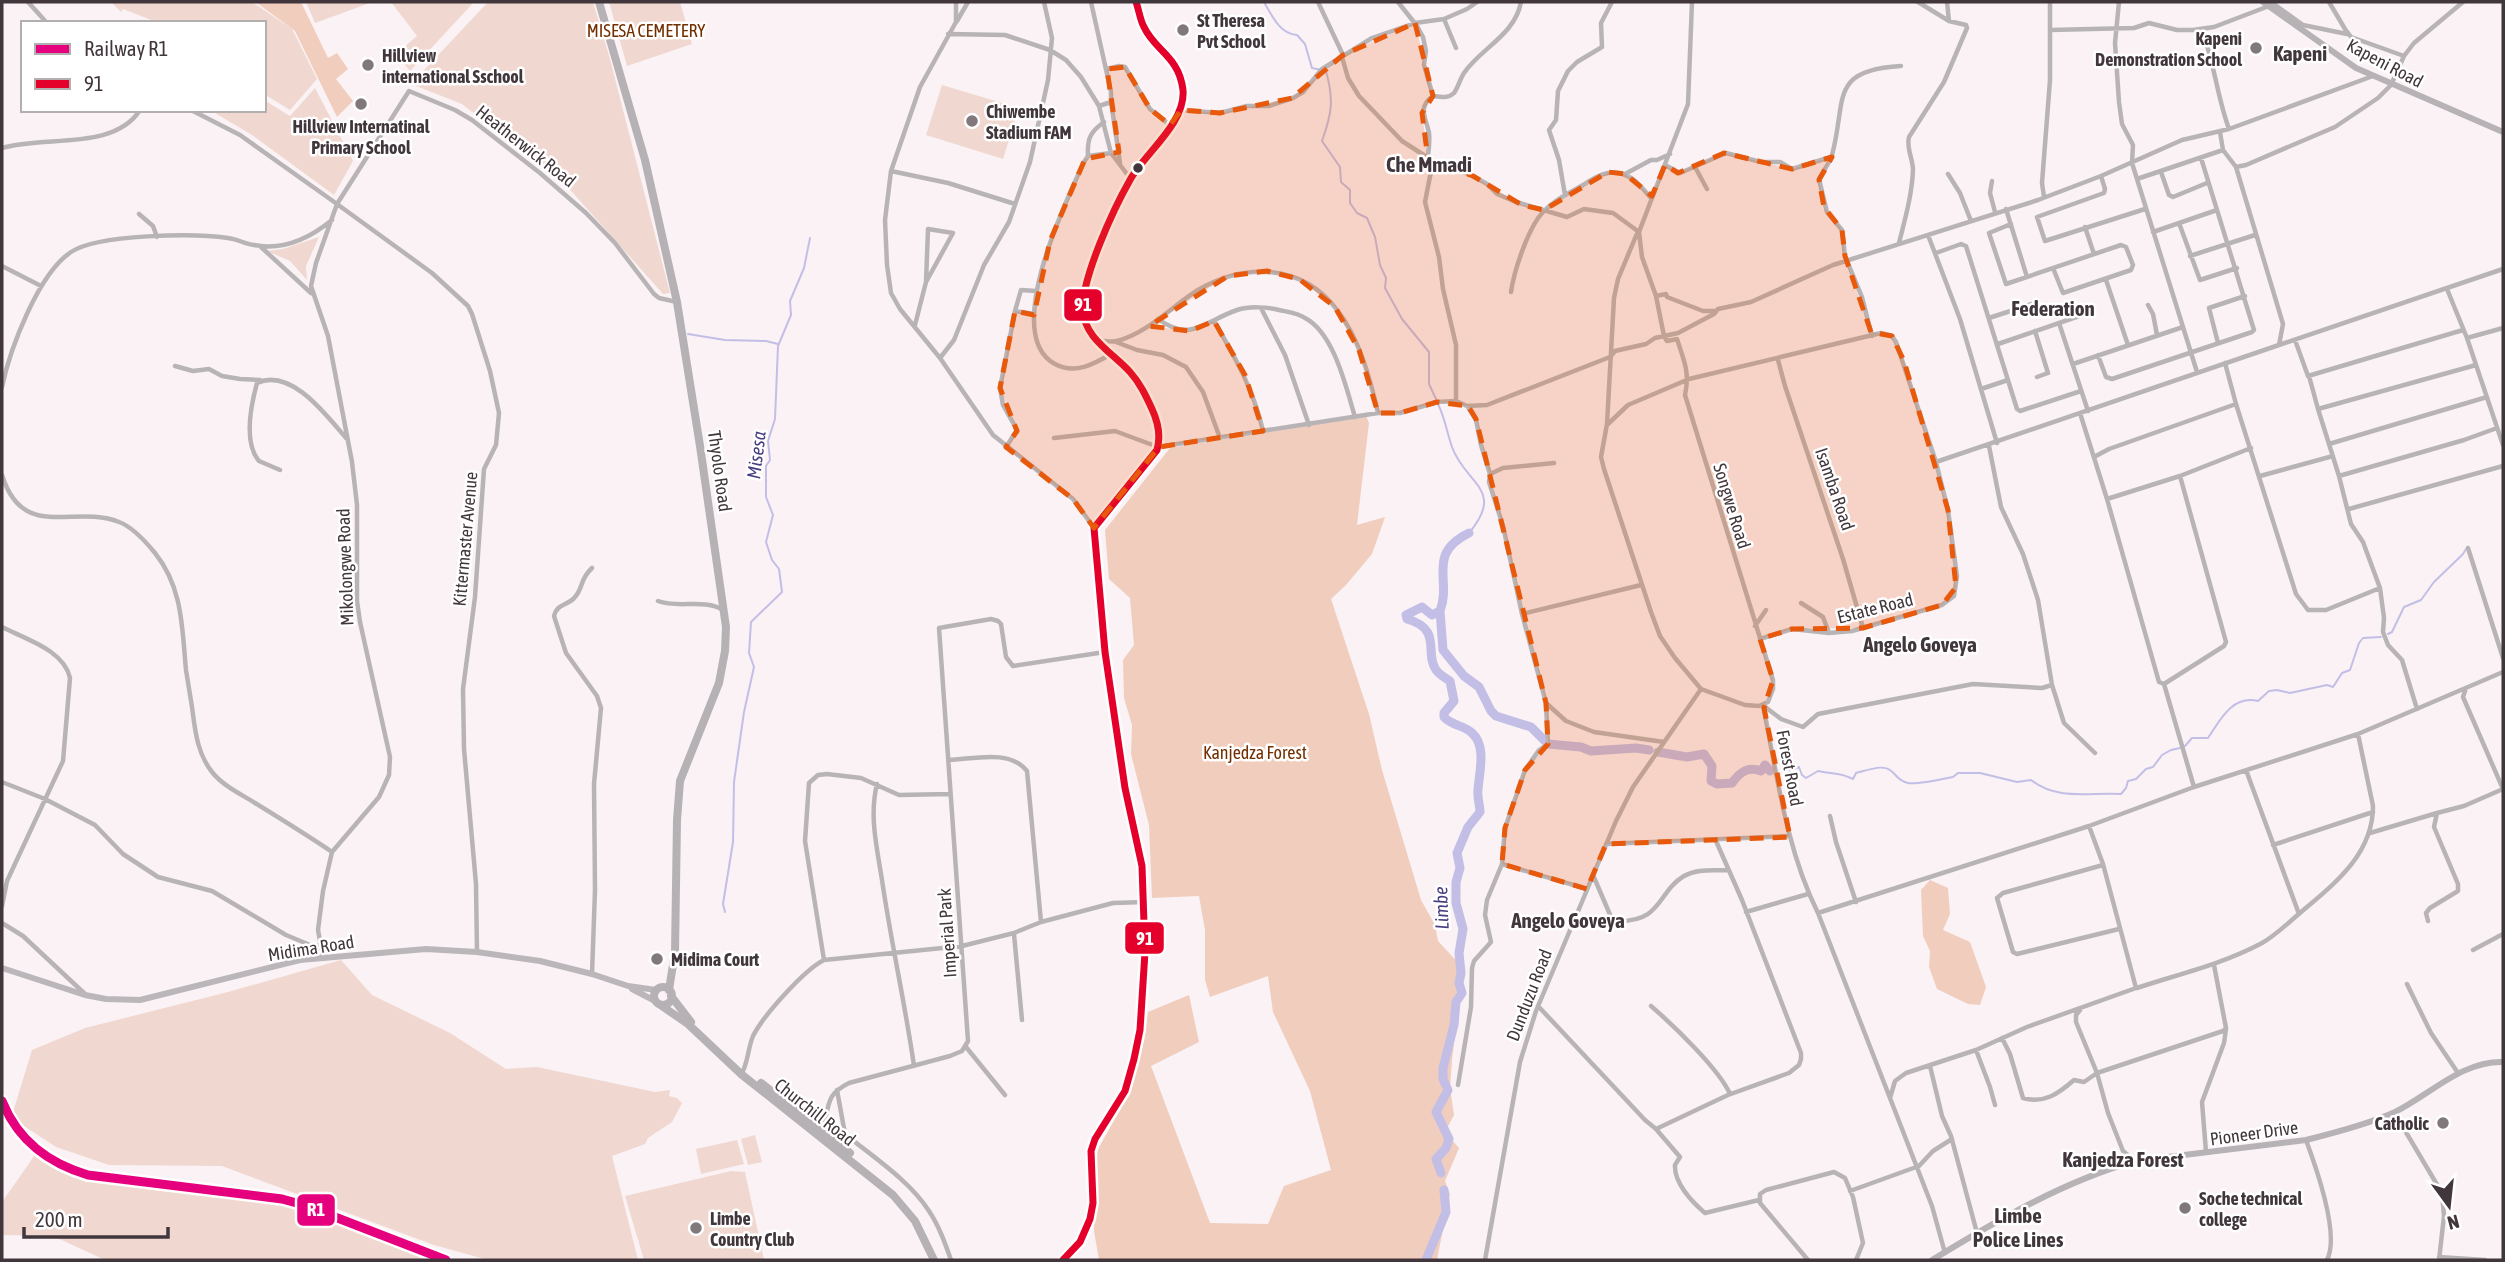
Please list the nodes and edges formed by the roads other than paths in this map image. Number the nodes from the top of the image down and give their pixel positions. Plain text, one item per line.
1 (28, 2) edge
2 (599, 2) edge
3 (956, 2) edge
4 (968, 2) edge
5 (1044, 2) edge
6 (1091, 2) edge
7 (1136, 2) edge
8 (1318, 2) edge
9 (1398, 2) edge
10 (1477, 2) edge
11 (1521, 2) edge
12 (1612, 2) edge
13 (1692, 2) edge
14 (1918, 2) edge
15 (1947, 2) edge
16 (2050, 2) edge
17 (2119, 2) edge
18 (2329, 2) edge
19 (2463, 2) edge
20 (2267, 3) edge
21 (1444, 19) junction
22 (45, 21) edge
23 (1949, 21) junction
24 (956, 22) junction
25 (1415, 23) junction
26 (2116, 27) junction
27 (2050, 30) junction
28 (948, 34) junction
29 (2348, 34) junction
30 (2205, 39) dead end
31 (1457, 48) dead end
32 (1050, 50) junction
33 (1342, 56) junction
34 (2404, 56) junction
35 (1901, 66) dead end
36 (1107, 69) junction
37 (2373, 76) junction
38 (2391, 85) junction
39 (1433, 96) junction
40 (1111, 102) junction
41 (1099, 106) junction
42 (1181, 110) junction
43 (138, 112) edge
44 (195, 112) edge
45 (1104, 122) junction
46 (1170, 125) junction
47 (2229, 129) junction
48 (2220, 132) junction
49 (2503, 132) edge
50 (2, 148) edge
51 (2223, 150) junction
52 (1111, 153) junction
53 (1670, 154) junction
54 (1088, 156) junction
55 (1832, 157) junction
56 (2201, 158) junction
57 (1431, 159) junction
58 (2132, 163) junction
59 (1665, 165) junction
60 (1121, 166) junction
61 (1695, 167) junction
62 (2236, 167) junction
63 (891, 171) junction
64 (2161, 172) junction
65 (1625, 174) junction
66 (1948, 174) dead end
67 (2101, 176) junction
68 (1130, 178) junction
69 (2137, 179) junction
70 (1992, 181) dead end
71 (2208, 183) junction
72 (1707, 189) dead end
73 (1565, 195) junction
74 (2044, 197) junction
75 (1651, 198) junction
76 (337, 204) junction
77 (1015, 204) junction
78 (2006, 209) junction
79 (2146, 209) junction
80 (1544, 210) junction
81 (2217, 210) junction
82 (1995, 212) junction
83 (139, 214) dead end
84 (332, 220) junction
85 (1971, 220) junction
86 (2179, 223) junction
87 (2011, 224) junction
88 (2085, 228) junction
89 (2152, 232) junction
90 (1638, 234) junction
91 (1928, 235) junction
92 (2255, 235) junction
93 (157, 237) junction
94 (1899, 244) junction
95 (2228, 244) junction
96 (260, 246) junction
97 (1936, 253) junction
98 (2094, 254) junction
99 (2190, 256) junction
100 (1848, 261) junction
101 (2, 267) edge
102 (2053, 268) junction
103 (2237, 268) junction
104 (2503, 269) edge
105 (2027, 277) junction
106 (2106, 280) junction
107 (926, 282) junction
108 (41, 286) junction
109 (2447, 289) junction
110 (1036, 291) junction
111 (1511, 292) dead end
112 (312, 294) junction
113 (1656, 296) junction
114 (2245, 296) junction
115 (677, 302) junction
116 (2032, 304) dead end
117 (2148, 305) dead end
118 (1261, 308) junction
119 (1718, 309) junction
120 (1015, 311) junction
121 (1034, 314) junction
122 (2085, 314) dead end
123 (1989, 318) junction
124 (1158, 319) junction
125 (1214, 321) junction
126 (2059, 323) junction
127 (915, 326) junction
128 (2183, 327) junction
129 (2503, 328) edge
130 (2463, 330) junction
131 (2035, 331) junction
132 (2157, 335) junction
133 (1664, 336) junction
134 (1872, 336) junction
135 (2467, 338) junction
136 (1096, 340) junction
137 (2295, 340) junction
138 (1116, 342) junction
139 (2218, 343) junction
140 (1997, 344) junction
141 (2128, 345) junction
142 (2279, 345) junction
143 (2191, 352) junction
144 (1111, 354) junction
145 (2098, 355) junction
146 (1610, 357) junction
147 (940, 358) junction
148 (1779, 360) junction
149 (2225, 363) junction
150 (2073, 364) junction
151 (2476, 365) junction
152 (175, 366) dead end
153 (2197, 372) junction
154 (2308, 376) junction
155 (2037, 377) dead end
156 (1689, 379) junction
157 (265, 380) junction
158 (2008, 380) junction
159 (2, 387) edge
160 (1981, 389) junction
161 (2081, 391) junction
162 (2487, 397) junction
163 (1456, 401) junction
164 (2236, 404) junction
165 (1467, 406) junction
166 (2318, 409) junction
167 (2088, 411) junction
168 (1378, 413) junction
169 (2080, 414) junction
170 (1355, 417) junction
171 (1607, 424) junction
172 (1309, 425) junction
173 (2497, 428) junction
174 (1263, 431) junction
175 (1054, 438) dead end
176 (1220, 438) junction
177 (347, 439) junction
178 (1997, 443) junction
179 (2329, 444) junction
180 (2503, 445) edge
181 (1006, 446) junction
182 (1989, 446) junction
183 (1158, 447) junction
184 (2251, 448) junction
185 (2333, 456) junction
186 (2094, 457) junction
187 (1554, 463) dead end
188 (1937, 463) junction
189 (2503, 466) edge
190 (280, 470) dead end
191 (1490, 474) junction
192 (2, 475) edge
193 (2180, 476) junction
194 (2260, 476) junction
195 (2339, 476) junction
196 (2107, 499) junction
197 (2349, 509) junction
198 (1094, 528) junction
199 (2468, 548) dead end
200 (592, 568) dead end
201 (1641, 585) junction
202 (2380, 587) junction
203 (658, 601) dead end
204 (1801, 603) dead end
205 (1766, 610) dead end
206 (724, 611) junction
207 (1522, 614) junction
208 (1755, 626) junction
209 (2, 627) edge
210 (1863, 628) junction
211 (1829, 633) junction
212 (1760, 639) junction
213 (1105, 652) junction
214 (2503, 657) edge
215 (2503, 672) edge
216 (2164, 684) junction
217 (2052, 685) junction
218 (2466, 688) junction
219 (1701, 689) junction
220 (1546, 703) junction
221 (1763, 705) junction
222 (2417, 709) junction
223 (2358, 734) junction
224 (1664, 742) junction
225 (2095, 753) dead end
226 (949, 760) junction
227 (2246, 770) junction
228 (2502, 781) edge
229 (2, 782) edge
230 (877, 784) junction
231 (2194, 788) junction
232 (950, 794) junction
233 (45, 799) junction
234 (2373, 812) junction
235 (2437, 813) junction
236 (1830, 816) dead end
237 (2089, 826) junction
238 (2370, 833) junction
239 (1790, 837) junction
240 (1716, 841) junction
241 (1606, 844) junction
242 (2273, 845) junction
243 (332, 852) junction
244 (1502, 864) junction
245 (2104, 864) junction
246 (1728, 870) junction
247 (1593, 875) junction
248 (1587, 889) junction
249 (1808, 894) junction
250 (1145, 902) junction
251 (1856, 902) junction
252 (2, 906) edge
253 (1746, 912) junction
254 (1818, 913) junction
255 (2299, 914) junction
256 (2428, 921) dead end
257 (1041, 922) junction
258 (2, 923) edge
259 (2119, 929) junction
260 (1014, 933) junction
261 (2503, 934) edge
262 (319, 946) junction
263 (962, 946) junction
264 (675, 947) junction
265 (2473, 950) dead end
266 (893, 952) junction
267 (477, 953) junction
268 (323, 957) junction
269 (824, 960) junction
270 (2214, 965) junction
271 (2, 968) edge
272 (592, 974) junction
273 (2407, 984) dead end
274 (628, 986) junction
275 (2136, 988) junction
276 (657, 989) junction
277 (670, 993) junction
278 (85, 995) junction
279 (658, 1003) junction
280 (1538, 1006) junction
281 (1651, 1006) dead end
282 (2080, 1010) junction
283 (1022, 1020) dead end
284 (2226, 1028) junction
285 (2001, 1038) junction
286 (966, 1047) junction
287 (1976, 1050) junction
288 (2503, 1062) edge
289 (914, 1066) junction
290 (1930, 1066) junction
291 (743, 1072) junction
292 (2097, 1073) junction
293 (2458, 1073) junction
294 (1458, 1085) dead end
295 (837, 1090) junction
296 (1730, 1094) junction
297 (1005, 1095) dead end
298 (1890, 1098) junction
299 (1995, 1105) dead end
300 (2394, 1112) junction
301 (812, 1126) junction
302 (1656, 1129) junction
303 (1952, 1139) junction
304 (2306, 1140) junction
305 (2206, 1153) junction
306 (2135, 1161) junction
307 (1916, 1166) junction
308 (1850, 1191) junction
309 (1759, 1200) junction
310 (1977, 1233) junction
311 (1945, 1252) junction
312 (2439, 1259) edge
313 (936, 1260) edge
314 (951, 1260) edge
315 (1063, 1260) edge
316 (1485, 1260) edge
317 (1808, 1260) edge
318 (1856, 1260) edge
319 (1932, 1260) edge
320 (2327, 1260) edge
321 (2485, 1260) edge

1 - 22 street
2 - 115 highway, Thyolo Road
3 - 24 street
4 - 24 street
5 - 32 street
6 - 36 street
7 - 42 street
8 - 33 street
9 - 25 street
10 - 21 street
11 - 39 street
12 - 73 street
13 - 53 street
14 - 23 street
15 - 23 street
16 - 27 street
17 - 26 street
18 - 29 street
19 - 34 street
20 - 26 street
20 - 29 street
20 - 37 street, Kapeni Road
21 - 25 street
21 - 31 street
23 - 94 street
24 - 28 street
25 - 33 street
25 - 39 street
26 - 27 street
26 - 58 street
27 - 74 street
28 - 32 street
28 - 63 street
29 - 34 street
30 - 47 street
32 - 41 street
32 - 77 street
33 - 42 street
33 - 57 street
34 - 38 street
35 - 55 street
36 - 40 street
36 - 46 street
37 - 38 street, Kapeni Road
37 - 47 street
38 - 49 street, Kapeni Road
38 - 62 street
39 - 57 street
40 - 41 street
40 - 60 street
41 - 45 street
42 - 46 street
43 - 50 street
44 - 76 street, Kittermaster Avenue
45 - 52 street
45 - 54 street
46 - 68 street
47 - 48 street
48 - 51 street
48 - 58 street
51 - 56 street
51 - 62 street
52 - 54 street
52 - 60 street
53 - 59 street
53 - 65 street
54 - 110 street
55 - 61 street
55 - 100 street
56 - 64 street
56 - 71 street
57 - 80 street
57 - 163 street
58 - 67 street
58 - 69 street
59 - 61 street
59 - 75 street
60 - 68 street
61 - 72 street
62 - 92 street
63 - 77 street
63 - 127 street
64 - 69 street
64 - 71 street
65 - 73 street
65 - 75 street
66 - 85 street
67 - 74 street
67 - 88 street
68 - 136 street
69 - 79 street
70 - 82 street
71 - 81 street
73 - 80 street
74 - 78 street
75 - 90 street
76 - 84 street, Mikolongwe Road
76 - 115 street, Heatherwick Road
76 - 267 street, Kittermaster Avenue
77 - 147 street
78 - 82 street
78 - 87 street
79 - 88 street
79 - 89 street
80 - 90 street
80 - 111 street
81 - 86 street
81 - 95 street
82 - 85 street
83 - 93 street
84 - 96 street
84 - 112 street, Mikolongwe Road
85 - 91 street
86 - 89 street
86 - 99 street
87 - 105 street
87 - 105 street
88 - 98 street
89 - 128 street
90 - 113 street
90 - 146 street
91 - 94 street
91 - 97 street
92 - 95 street
92 - 142 street
93 - 96 street
93 - 108 street
94 - 100 street
95 - 99 street
95 - 103 street
96 - 112 street
97 - 123 street
97 - 160 street
98 - 102 street
98 - 106 street
99 - 103 street
100 - 119 street
100 - 134 street
101 - 108 street
102 - 105 street
102 - 106 street
103 - 114 street
104 - 109 street
106 - 141 street
107 - 107 street
107 - 127 street
108 - 159 street
109 - 130 street
109 - 137 street
110 - 120 street
110 - 121 street
112 - 177 street, Mikolongwe Road
113 - 119 street
113 - 133 street
114 - 139 street
114 - 139 street
115 - 206 highway, Thyolo Road
116 - 123 street
117 - 132 street
118 - 125 street
118 - 170 street
118 - 172 street
119 - 133 street
120 - 121 street
120 - 181 street
121 - 144 street
122 - 126 street
123 - 140 street
124 - 125 street
124 - 138 street
124 - 168 street
125 - 174 street
126 - 131 street
126 - 150 street
127 - 147 street
128 - 132 street
128 - 143 street
129 - 135 street
130 - 135 street
130 - 154 street
131 - 140 street
131 - 155 street
132 - 141 street
133 - 146 street
133 - 156 street, Songwe Road
134 - 148 street
134 - 188 street
135 - 151 street
136 - 138 street
136 - 144 street
137 - 142 street
137 - 154 street
138 - 176 street
139 - 143 street
140 - 158 street
141 - 145 street
142 - 149 street
143 - 145 street
143 - 153 street
144 - 183 street
145 - 150 street
146 - 165 street
146 - 171 street
147 - 181 street
148 - 156 street
148 - 210 street, Isamba Road
149 - 153 street
149 - 164 street
150 - 161 street
151 - 162 street
151 - 166 street
152 - 157 street
153 - 167 street
154 - 166 street
156 - 171 street
156 - 208 street, Songwe Road
157 - 177 street
157 - 190 street
158 - 160 street
158 - 161 street
160 - 178 street
161 - 167 street
162 - 173 street
162 - 179 street
163 - 165 street
163 - 168 street
164 - 184 street
164 - 186 street
165 - 191 street
166 - 179 street
167 - 169 street
168 - 170 street
169 - 178 street
169 - 186 street
170 - 172 street
171 - 201 street
172 - 174 street
173 - 180 street
173 - 195 street
174 - 176 street
175 - 183 street
176 - 183 street
177 - 243 street, Mikolongwe Road
178 - 182 street
179 - 185 street
181 - 198 street
182 - 188 street
182 - 217 street
183 - 198 street
184 - 193 street
184 - 194 street
185 - 194 street
185 - 195 street
186 - 196 street
187 - 191 street
188 - 210 street, Estate Road
189 - 197 street
191 - 207 street
192 - 243 street
193 - 196 street
193 - 216 street
194 - 202 street
195 - 197 street
196 - 216 street
197 - 202 street
198 - 213 street
199 - 214 street
200 - 272 street
201 - 207 street
201 - 219 street
202 - 222 street
203 - 206 street
204 - 211 street
205 - 208 street
206 - 264 highway, Thyolo Road
207 - 220 street
208 - 212 street, Songwe Road
209 - 233 street
210 - 211 street, Estate Road
211 - 212 street, Estate Road
212 - 221 street, Songwe Road
213 - 226 street, Imperial Park
213 - 250 street
215 - 218 street
216 - 231 street
217 - 221 street
217 - 225 street
218 - 222 street
218 - 228 street
219 - 221 street
219 - 224 street, Dunduzu Road
220 - 224 street
220 - 244 street
221 - 239 street, Forest Road
222 - 223 street
223 - 227 street
223 - 234 street
224 - 241 street, Dunduzu Road
226 - 232 street, Imperial Park
226 - 257 street
227 - 231 street
227 - 242 street
228 - 235 street
229 - 233 street
230 - 232 street
230 - 266 street
230 - 269 street
231 - 237 street
232 - 263 street, Imperial Park
233 - 252 street
233 - 262 street
234 - 238 street
234 - 242 street
235 - 238 street
235 - 256 street
236 - 251 street
237 - 245 street
237 - 251 street
238 - 255 street
239 - 240 street
239 - 249 street, Forest Road
240 - 241 street
240 - 246 street
241 - 247 street, Dunduzu Road
242 - 255 street
243 - 262 street, Mikolongwe Road
244 - 248 street
244 - 294 street
245 - 259 street
245 - 259 street
246 - 247 street
246 - 253 street
247 - 248 street, Dunduzu Road
248 - 280 street, Dunduzu Road
249 - 253 street
249 - 254 street, Forest Road
250 - 257 street
250 - 315 street
251 - 254 street
253 - 296 street
254 - 298 street, Forest Road
255 - 270 street
257 - 260 street
258 - 278 street
259 - 275 street
260 - 263 street
260 - 283 street
261 - 265 street
262 - 268 street, Mikolongwe Road
263 - 266 street
263 - 286 street, Imperial Park
264 - 276 highway, Thyolo Road
264 - 277 highway, Thyolo Road
266 - 269 street
266 - 289 street
267 - 268 main road, Midima Road
267 - 272 main road, Midima Road
268 - 278 main road, Midima Road
269 - 291 street
270 - 275 street
270 - 284 street
271 - 278 main road, Midima Road
272 - 274 main road, Midima Road
273 - 293 street
274 - 276 main road, Midima Road
274 - 279 main road, Midima Road
275 - 282 street
276 - 277 highway
276 - 279 highway
277 - 279 highway
277 - 291 highway, Churchill Road
279 - 291 highway, Churchill Road
280 - 302 street
280 - 316 street, Dunduzu Road
281 - 296 street
282 - 285 street
282 - 292 street
284 - 292 street
284 - 305 street
285 - 287 street
285 - 292 street
286 - 289 street
286 - 297 street
287 - 290 street
287 - 299 street
288 - 293 street, Pioneer Drive
289 - 295 street
290 - 298 street
290 - 303 street
291 - 301 highway, Churchill Road
292 - 306 street
293 - 300 street, Pioneer Drive
295 - 301 street
295 - 314 street
296 - 302 street
298 - 307 street, Forest Road
300 - 304 street, Pioneer Drive
300 - 312 street
301 - 313 highway, Churchill Road
302 - 309 street
303 - 307 street
303 - 310 street
304 - 305 street, Pioneer Drive
304 - 320 street
305 - 306 street, Pioneer Drive
306 - 310 street, Pioneer Drive
307 - 308 street
307 - 311 street, Forest Road
308 - 309 street
308 - 318 street
309 - 317 street
310 - 311 street, Pioneer Drive
311 - 319 street, Pioneer Drive
312 - 321 street

